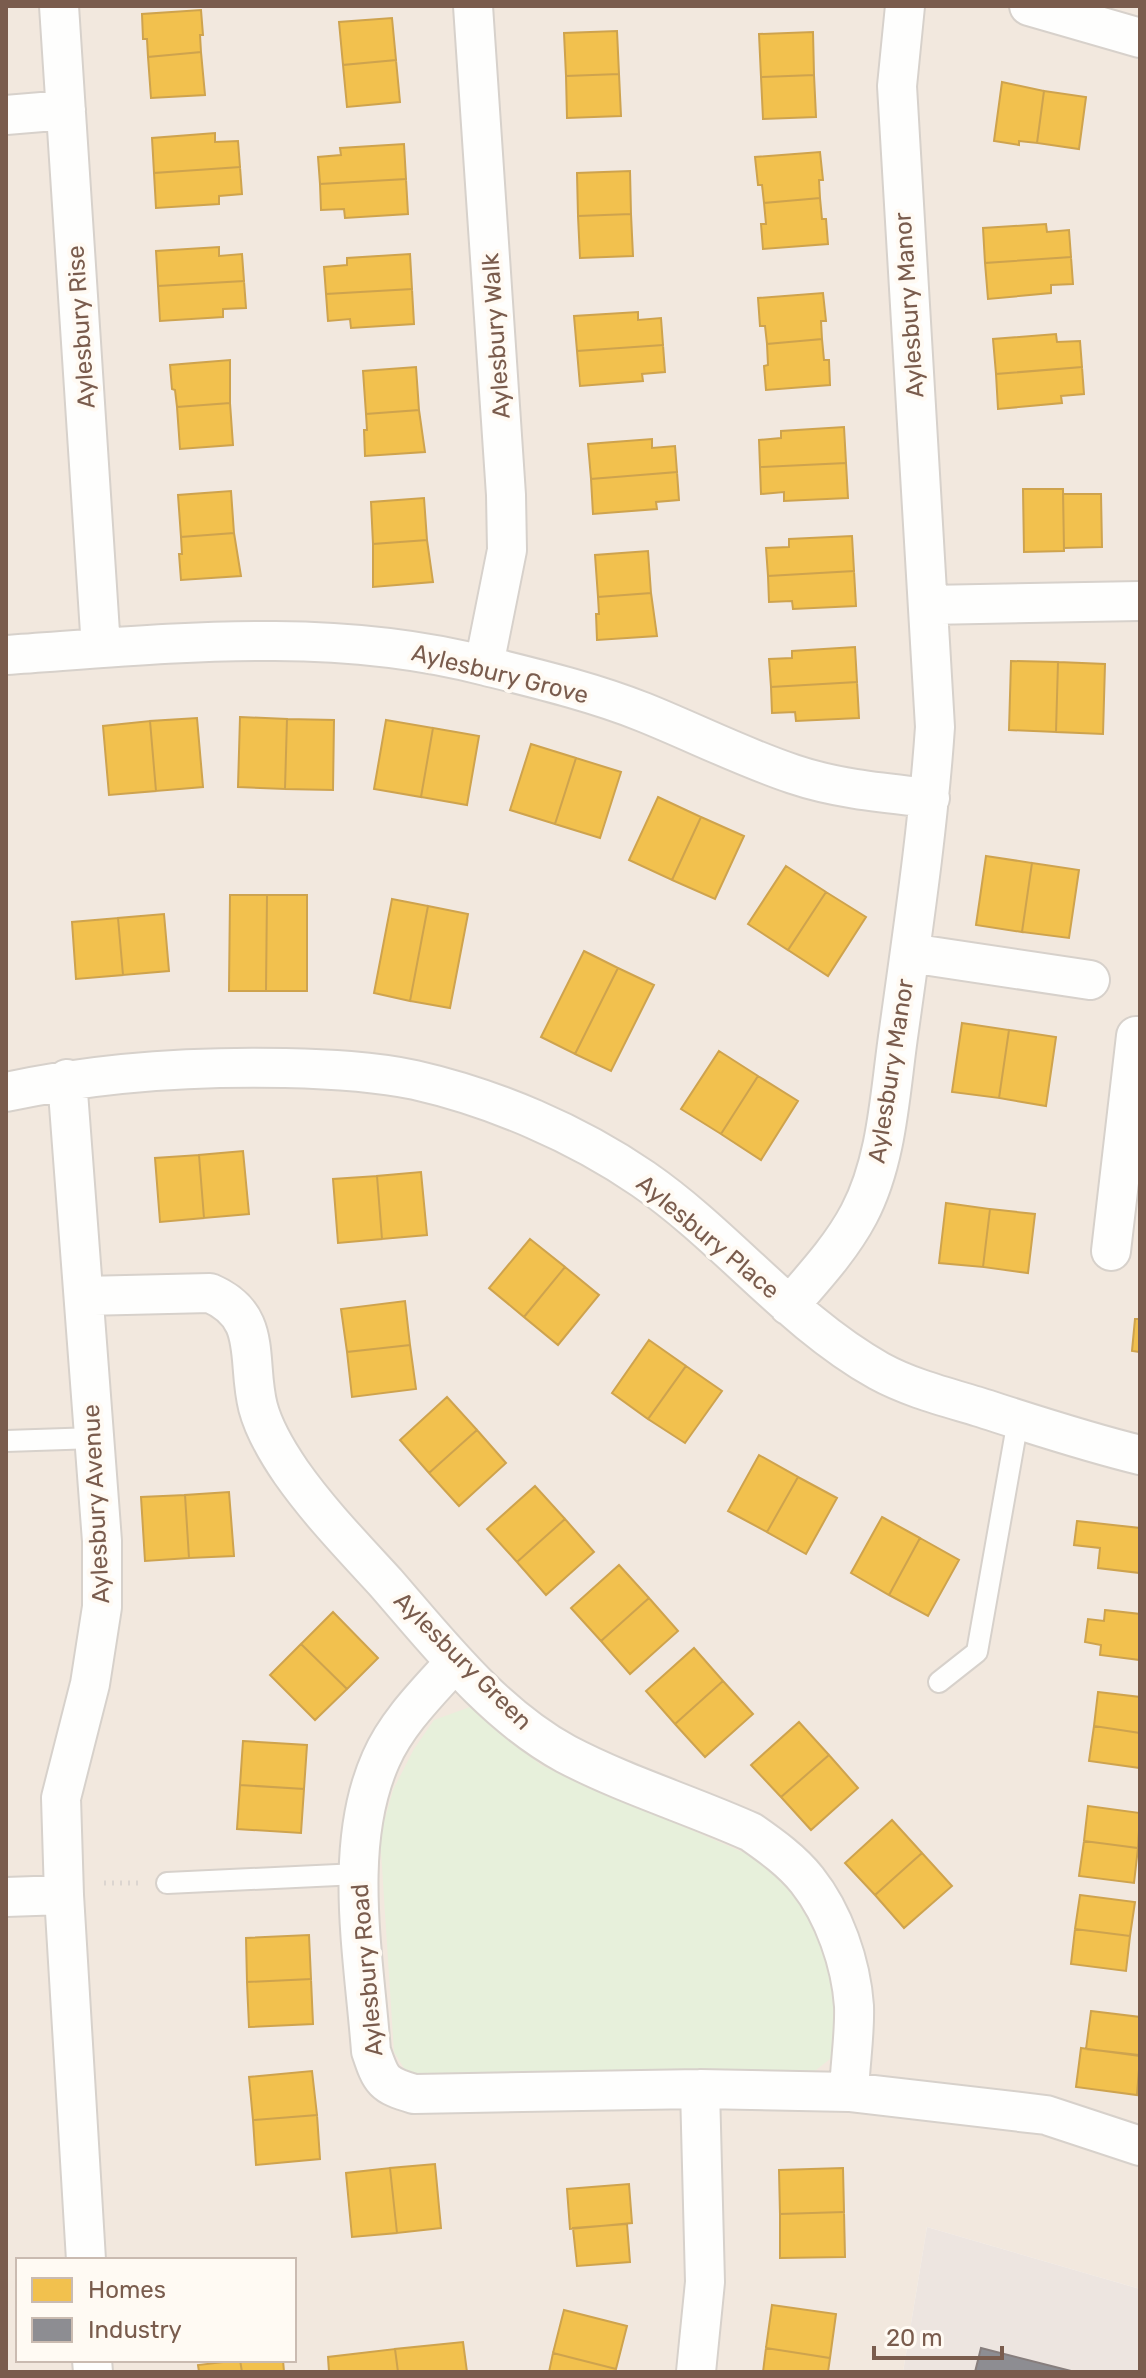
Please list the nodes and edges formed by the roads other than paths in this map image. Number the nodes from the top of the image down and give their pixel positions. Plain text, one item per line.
1 (59, 6) edge
2 (473, 6) edge
3 (905, 6) edge
4 (1029, 6) edge
5 (1140, 38) edge
6 (66, 110) junction
7 (6, 115) edge
8 (1140, 601) edge
9 (928, 605) junction
10 (101, 648) junction
11 (6, 655) edge
12 (484, 665) junction
13 (930, 798) junction
14 (910, 953) junction
15 (1090, 980) dead end
16 (1140, 1036) edge
17 (67, 1079) junction
18 (6, 1092) edge
19 (1111, 1251) dead end
20 (84, 1296) junction
21 (789, 1306) junction
22 (1018, 1420) junction
23 (95, 1438) junction
24 (6, 1441) edge
25 (1140, 1455) edge
26 (455, 1662) junction
27 (939, 1682) dead end
28 (358, 1874) junction
29 (167, 1883) road end
30 (64, 1895) junction
31 (6, 1897) edge
32 (700, 2089) junction
33 (849, 2092) junction
34 (1140, 2146) edge
35 (86, 2258) edge
36 (696, 2372) edge

1 - 6 street, Aylesbury Rise
2 - 12 street, Aylesbury Walk
3 - 9 street, Aylesbury Manor
4 - 5 street
6 - 7 street
6 - 10 street, Aylesbury Rise
8 - 9 street
9 - 13 street, Aylesbury Manor
10 - 11 street, Aylesbury Grove
10 - 12 street, Aylesbury Grove
12 - 13 street, Aylesbury Grove
13 - 14 street, Aylesbury Manor
14 - 15 street, Aylesbury Manor
14 - 21 street, Aylesbury Manor
16 - 19 street
17 - 18 street, Aylesbury Place
17 - 20 street, Aylesbury Avenue
17 - 21 street, Aylesbury Place
20 - 23 street, Aylesbury Avenue
20 - 26 street, Aylesbury Green
21 - 22 street, Aylesbury Place
22 - 25 street, Aylesbury Place
22 - 27 lane
23 - 24 lane
23 - 30 street, Aylesbury Avenue
26 - 28 street, Aylesbury Road
26 - 33 street, Aylesbury Green
28 - 29 lane
28 - 32 street, Aylesbury Road
30 - 31 street
30 - 35 street, Aylesbury Avenue
32 - 33 street, Aylesbury Road
32 - 36 street
33 - 34 street, Aylesbury Road

